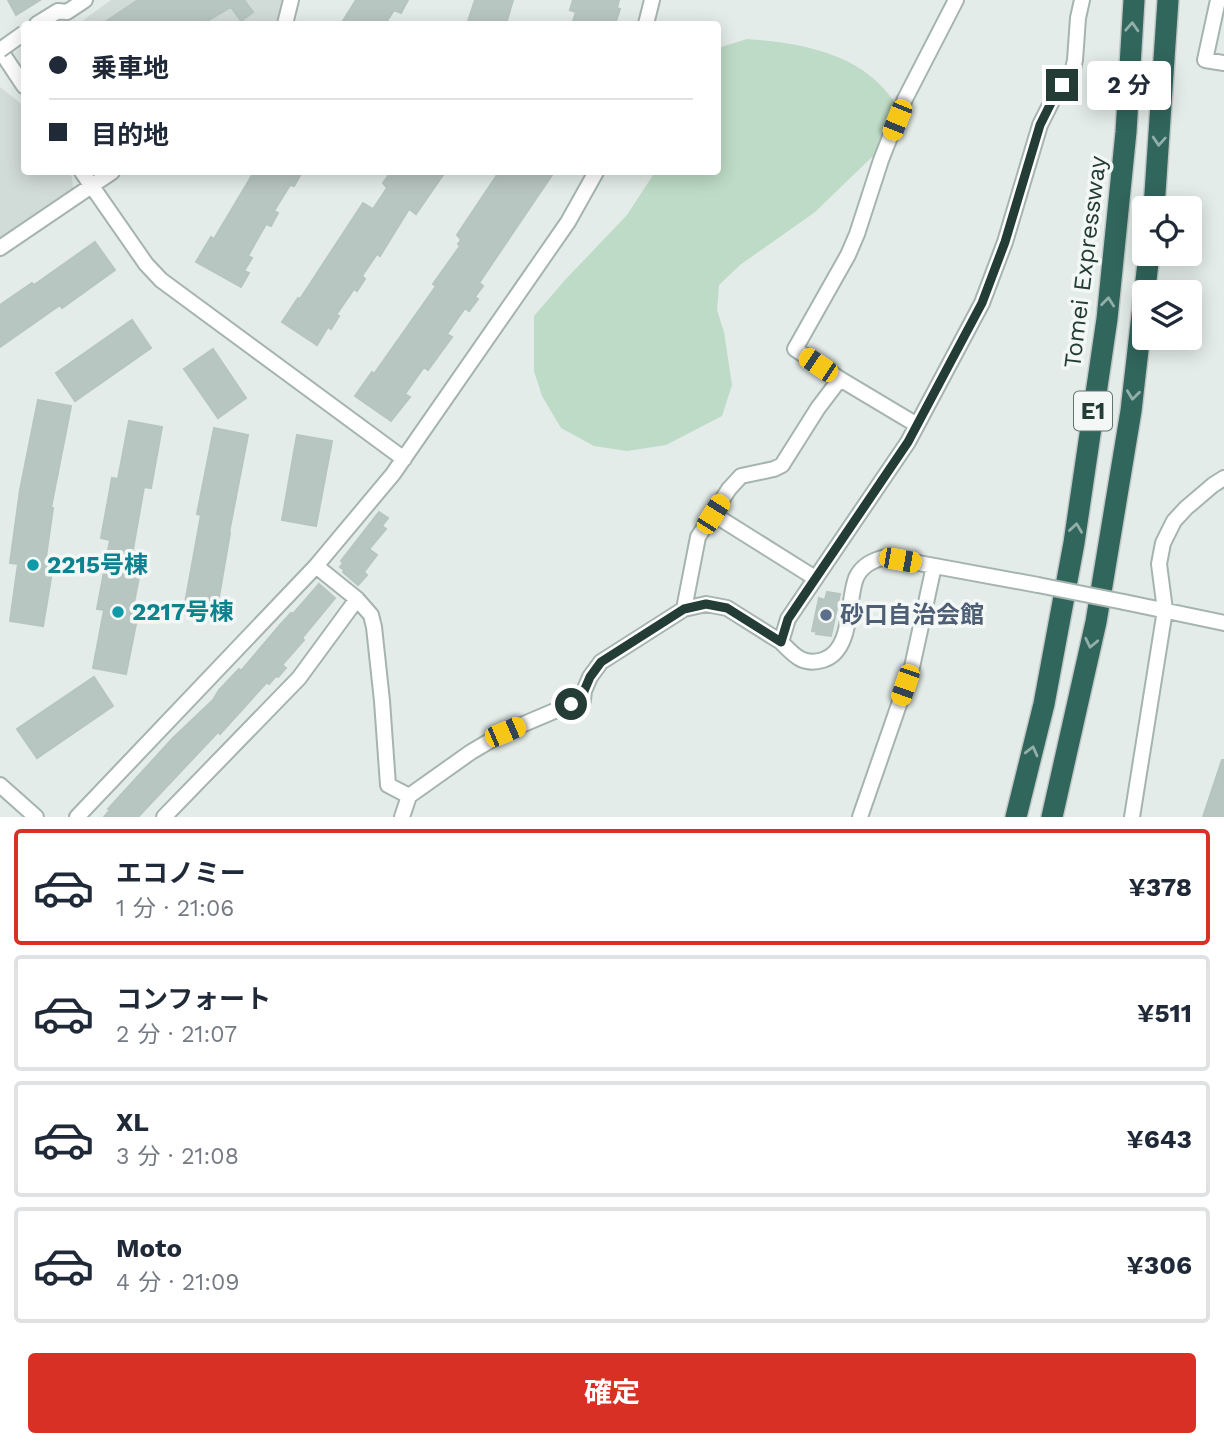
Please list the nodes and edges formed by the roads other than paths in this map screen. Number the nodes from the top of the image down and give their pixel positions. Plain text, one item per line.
1 (85, 0) edge
2 (291, 0) edge
3 (652, 0) edge
4 (956, 0) edge
5 (1083, 0) edge
6 (1134, 0) edge
7 (1168, 0) edge
8 (1218, 0) edge
9 (42, 21) edge
10 (286, 21) edge
11 (647, 21) edge
12 (21, 35) edge
13 (0, 50) edge
14 (1224, 63) edge
15 (21, 82) edge
16 (84, 175) edge
17 (107, 175) edge
18 (594, 175) edge
19 (92, 185) junction
20 (1155, 196) edge
21 (0, 248) edge
22 (1148, 266) edge
23 (840, 380) junction
24 (917, 425) junction
25 (404, 459) junction
26 (1224, 478) edge
27 (713, 514) junction
28 (316, 566) junction
29 (934, 566) junction
30 (815, 578) junction
31 (357, 599) junction
32 (684, 609) junction
33 (1165, 610) junction
34 (1224, 623) edge
35 (781, 642) junction
36 (0, 785) edge
37 (409, 796) junction
38 (36, 817) edge
39 (77, 817) edge
40 (164, 817) edge
41 (402, 817) edge
42 (860, 817) edge
43 (1016, 817) edge
44 (1052, 817) edge
45 (1132, 817) edge

1 - 9 street
2 - 10 street
3 - 11 street
4 - 23 street
5 - 24 street
43 -> 6 highway, Tomei Expressway / E1
7 -> 20 highway
8 - 14 street
12 - 13 street, bridge
13 - 15 street
16 - 19 street
17 - 19 street
18 - 25 street
19 - 21 street
19 - 25 street
22 -> 44 highway, E1
23 - 24 street
23 - 27 street
24 - 30 street
25 - 28 street
26 - 33 street
27 - 30 street
27 - 32 street
28 - 31 street
28 - 39 street
29 - 33 street, bridge
29 - 35 street
29 - 42 street
30 - 35 street
31 - 37 street
31 - 40 street
32 - 35 street
32 - 37 street
33 - 34 street
33 - 45 street
36 - 38 street
37 - 41 street

